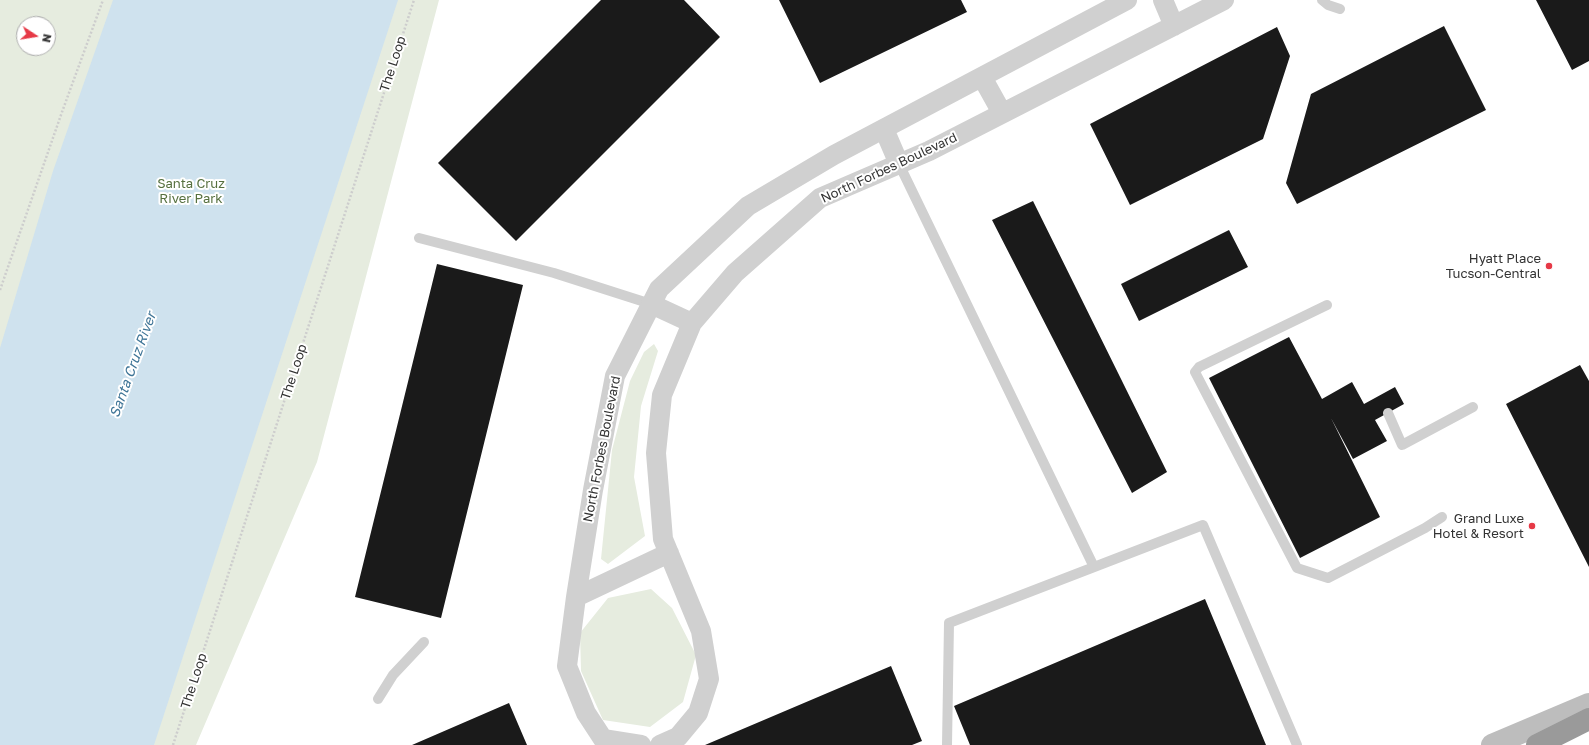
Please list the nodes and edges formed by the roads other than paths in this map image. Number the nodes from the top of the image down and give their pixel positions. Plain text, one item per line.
1 (1127, 0) edge
2 (1163, 0) edge
3 (1224, 0) edge
4 (1322, 0) edge
5 (1340, 9) dead end
6 (1174, 26) junction
7 (982, 77) junction
8 (1002, 113) junction
9 (884, 129) junction
10 (819, 164) junction
11 (899, 164) junction
12 (834, 193) junction
13 (419, 238) dead end
14 (651, 304) junction
15 (1327, 306) dead end
16 (692, 323) junction
17 (1473, 407) dead end
18 (1388, 413) dead end
19 (1442, 517) dead end
20 (669, 553) junction
21 (1094, 567) junction
22 (576, 597) junction
23 (424, 642) dead end
24 (378, 699) dead end
25 (1589, 704) edge
26 (1589, 719) edge
27 (611, 743) edge
28 (665, 744) edge
29 (641, 745) edge
30 (947, 745) edge
31 (1298, 745) edge
32 (1492, 745) edge
33 (1537, 745) edge

1 - 7 street, North Forbes Boulevard
2 - 6 street
3 - 6 street, North Forbes Boulevard
4 - 5 lane
6 - 8 street, North Forbes Boulevard
7 - 8 street
7 - 9 street, North Forbes Boulevard
8 - 11 street, North Forbes Boulevard
9 - 10 street, North Forbes Boulevard
9 - 11 street
10 - 12 street
10 - 14 street, North Forbes Boulevard
11 - 12 street, North Forbes Boulevard
11 - 21 lane
12 - 16 street, North Forbes Boulevard
13 - 14 lane
14 - 16 street
14 - 22 street, North Forbes Boulevard
15 - 19 lane
16 - 20 street, North Forbes Boulevard
17 - 18 lane
20 - 22 street
20 - 28 street, North Forbes Boulevard
21 - 30 lane
21 - 31 lane
22 - 27 street, North Forbes Boulevard
23 - 24 lane
25 - 32 main road
26 - 33 highway
27 - 29 street, North Forbes Boulevard

